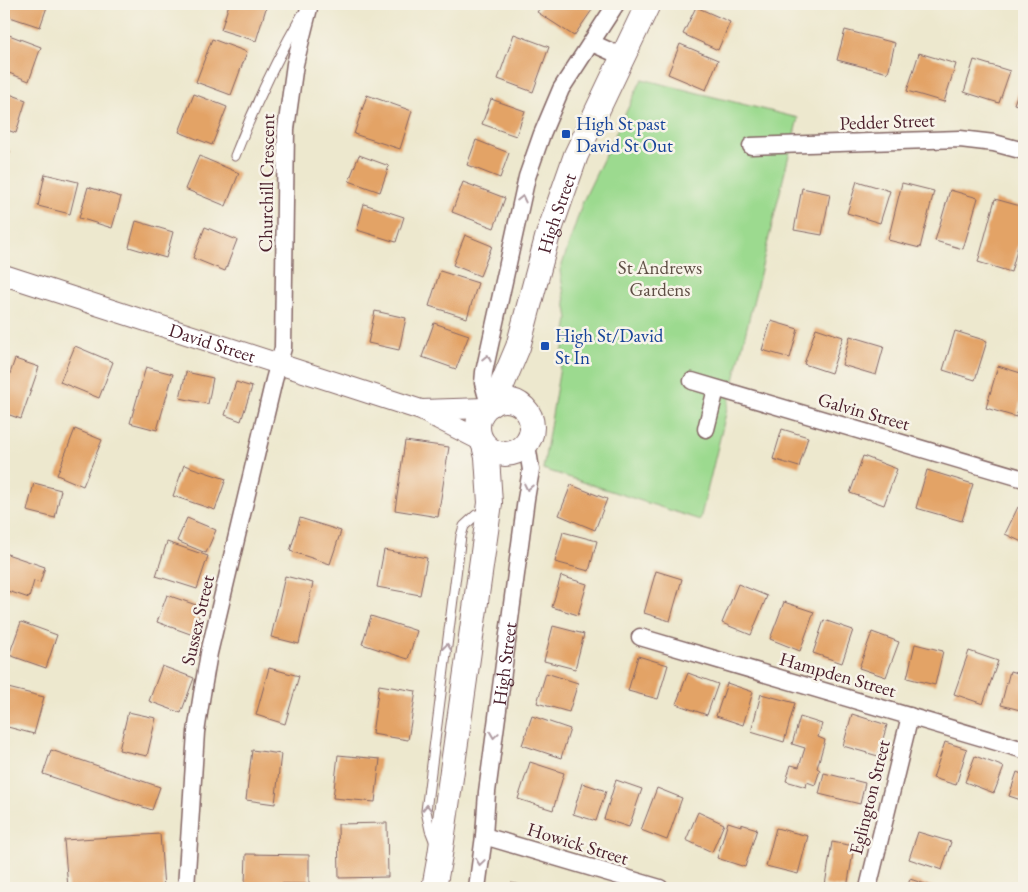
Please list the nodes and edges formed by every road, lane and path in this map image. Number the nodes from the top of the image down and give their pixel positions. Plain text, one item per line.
1 (309, 4) edge
2 (616, 4) edge
3 (648, 4) edge
4 (592, 43) junction
5 (623, 57) junction
6 (751, 146) dead end
7 (1024, 151) edge
8 (235, 156) dead end
9 (4, 275) edge
10 (518, 347) junction
11 (278, 364) junction
12 (692, 382) dead end
13 (716, 389) junction
14 (489, 406) junction
15 (422, 410) junction
16 (529, 415) junction
17 (706, 429) dead end
18 (483, 443) junction
19 (525, 444) junction
20 (1024, 479) edge
21 (489, 509) junction
22 (640, 637) dead end
23 (910, 716) junction
24 (1024, 750) edge
25 (484, 836) junction
26 (186, 888) edge
27 (434, 888) edge
28 (477, 888) edge
29 (660, 888) edge
30 (868, 888) edge

1 - 8 lane, Churchill Crescent
1 - 11 street, Churchill Crescent
2 - 4 street
3 - 5 main road, High Street
4 - 5 street
14 -> 4 street
5 - 10 main road, High Street
6 - 7 street, Pedder Street
9 - 11 street, David Street
10 - 14 main road, High Street
10 - 16 main road, High Street
11 - 15 street, David Street
11 - 26 street, Sussex Street
12 - 13 street, Galvin Street
13 - 17 street
13 - 20 street, Galvin Street
14 - 15 street, David Street
14 - 16 main road
14 - 18 main road
15 - 18 street, David Street
16 - 19 main road
18 - 19 main road
18 - 21 main road, High Street
19 - 21 main road, High Street
19 -> 25 street, High Street
21 - 27 main road, High Street
22 - 23 street, Hampden Street
23 - 24 street, Hampden Street
23 - 30 street, Eglington Street
25 -> 28 street, High Street
25 - 29 street, Howick Street

